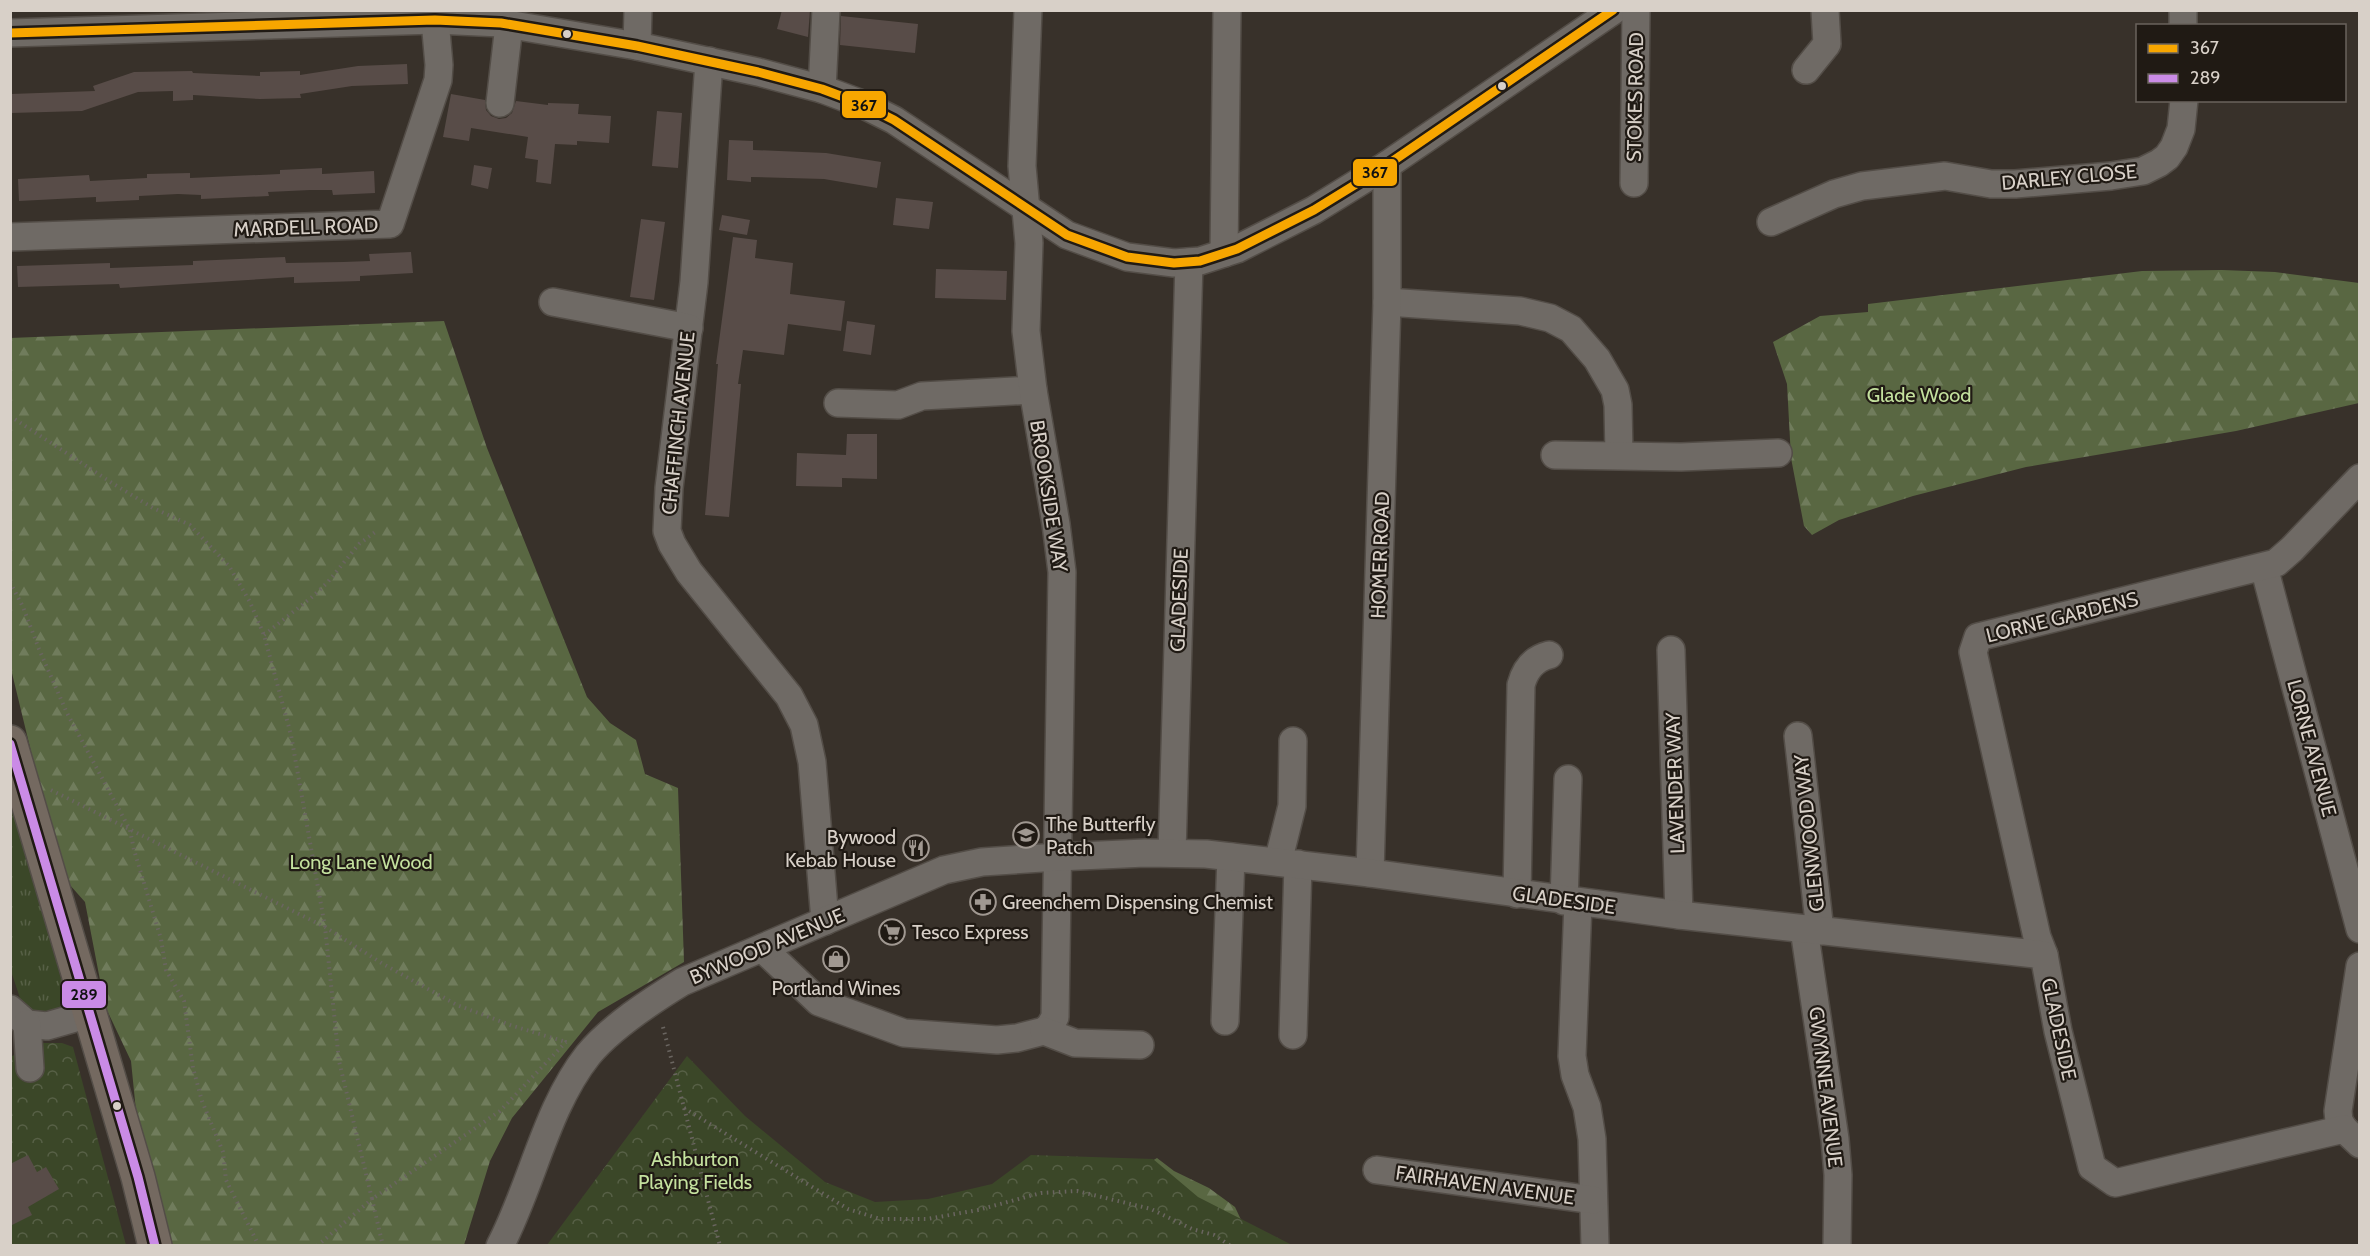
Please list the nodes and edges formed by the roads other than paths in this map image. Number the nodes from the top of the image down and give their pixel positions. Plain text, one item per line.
1 (638, 10) edge
2 (826, 10) edge
3 (1028, 10) edge
4 (1227, 10) edge
5 (1614, 10) edge
6 (1636, 10) edge
7 (1825, 10) edge
8 (435, 20) junction
9 (509, 25) junction
10 (10, 33) edge
11 (637, 46) junction
12 (709, 61) junction
13 (1806, 70) dead end
14 (822, 89) junction
15 (2184, 102) edge
16 (500, 103) dead end
17 (1387, 165) junction
18 (1634, 183) dead end
19 (1026, 208) junction
20 (1771, 222) dead end
21 (10, 237) edge
22 (1224, 253) junction
23 (1189, 262) junction
24 (553, 302) dead end
25 (1387, 302) junction
26 (689, 328) junction
27 (1033, 390) junction
28 (838, 403) dead end
29 (1778, 453) dead end
30 (1555, 455) dead end
31 (1618, 455) junction
32 (2360, 478) edge
33 (2265, 567) junction
34 (1671, 650) dead end
35 (1549, 655) dead end
36 (1798, 736) dead end
37 (1293, 741) dead end
38 (10, 742) edge
39 (1568, 778) dead end
40 (1172, 853) junction
41 (1058, 857) junction
42 (1231, 857) junction
43 (1288, 863) junction
44 (1370, 873) junction
45 (1517, 894) junction
46 (1571, 902) junction
47 (1679, 915) junction
48 (825, 921) junction
49 (2360, 929) edge
50 (1812, 930) junction
51 (762, 948) junction
52 (2044, 956) junction
53 (2360, 966) edge
54 (89, 1014) junction
55 (19, 1016) edge
56 (1225, 1020) dead end
57 (1044, 1031) junction
58 (1293, 1035) dead end
59 (1140, 1045) dead end
60 (30, 1068) dead end
61 (2352, 1136) edge
62 (1377, 1170) dead end
63 (1593, 1200) junction
64 (155, 1245) edge
65 (500, 1245) edge
66 (1595, 1245) edge
67 (1837, 1245) edge

1 - 11 street
2 - 14 street
3 - 19 street, BROOKSIDE WAY
4 - 22 street
5 - 17 street
6 - 18 street, STOKES ROAD
7 - 13 street
8 - 9 street
8 - 10 street
8 - 21 street, MARDELL ROAD
9 - 11 street
9 - 16 street
11 - 12 street
12 - 14 street
12 - 26 street, CHAFFINCH AVENUE
14 - 19 street
15 - 20 street, DARLEY CLOSE
17 - 22 street
17 - 25 street, HOMER ROAD
19 - 23 street
19 - 27 street, BROOKSIDE WAY
22 - 23 street
23 - 40 street, GLADESIDE
24 - 26 street
25 - 31 street
25 - 44 street, HOMER ROAD
26 - 48 street, CHAFFINCH AVENUE
27 - 28 street
27 - 41 street, BROOKSIDE WAY
29 - 31 street
30 - 31 street
32 - 33 street, LORNE GARDENS
33 - 49 street, LORNE AVENUE
33 - 52 street, LORNE GARDENS
34 - 47 street, LAVENDER WAY
35 - 45 street
36 - 50 street, GLENWOOD WAY
37 - 43 street
38 - 54 main road
39 - 46 street, FAIRHAVEN AVENUE
40 - 41 street, BYWOOD AVENUE
40 - 42 street, GLADESIDE
41 - 48 street, BYWOOD AVENUE
41 - 57 street, BROOKSIDE WAY
42 - 43 street, GLADESIDE
42 - 56 street
43 - 44 street, GLADESIDE
43 - 58 street
44 - 45 street, GLADESIDE
45 - 46 street, GLADESIDE
46 - 47 street, GLADESIDE
46 - 63 street, FAIRHAVEN AVENUE
47 - 50 street, GLADESIDE
48 - 51 street, BYWOOD AVENUE
50 - 52 street, GLADESIDE
50 - 67 street, GWYNNE AVENUE
51 - 57 street
51 - 65 street, BYWOOD AVENUE
52 - 61 street, GLADESIDE
53 - 61 street
54 - 55 street
54 - 64 main road
55 - 60 street
57 - 59 street
62 - 63 street, FAIRHAVEN AVENUE
63 - 66 street, FAIRHAVEN AVENUE

